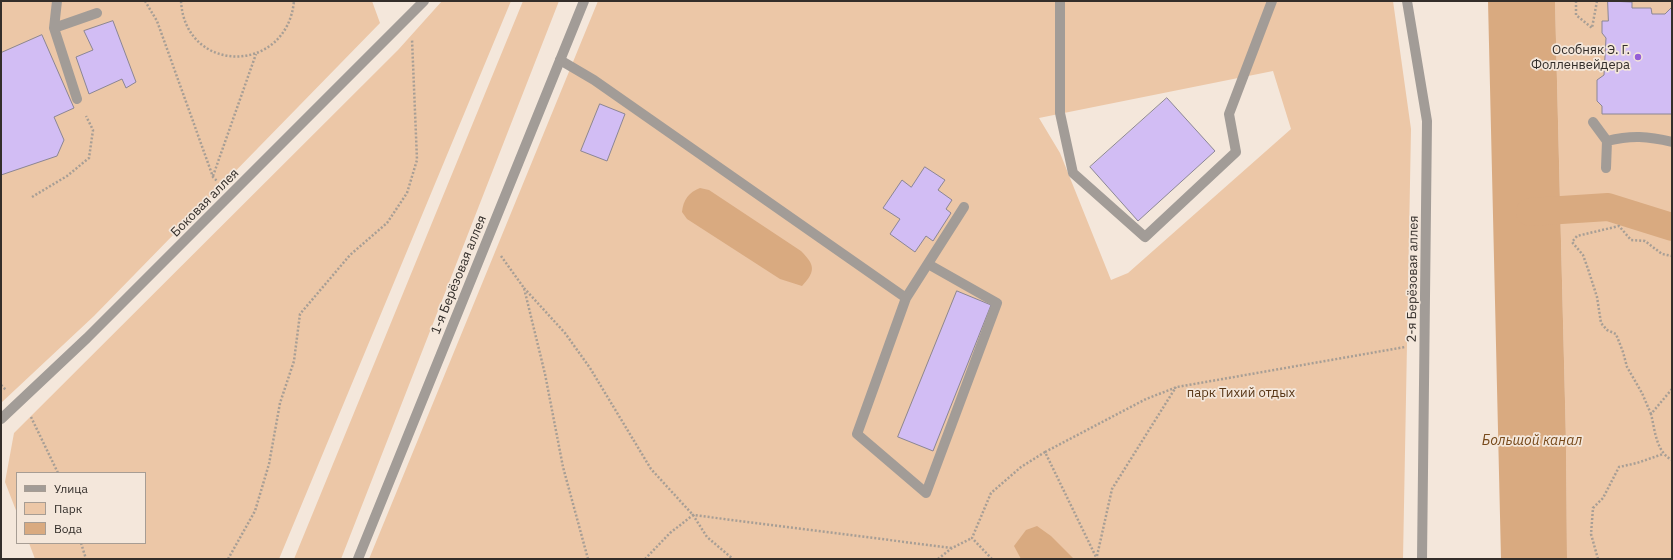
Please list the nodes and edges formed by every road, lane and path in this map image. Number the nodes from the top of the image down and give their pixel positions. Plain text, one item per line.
1 (57, 1) edge
2 (145, 1) edge
3 (181, 1) edge
4 (294, 1) edge
5 (424, 1) edge
6 (584, 1) edge
7 (1060, 1) edge
8 (1272, 1) edge
9 (1407, 1) edge
10 (1576, 1) edge
11 (1597, 1) edge
12 (97, 13) dead end
13 (411, 14) junction
14 (54, 28) junction
15 (256, 54) junction
16 (560, 60) junction
17 (77, 99) joint
18 (1593, 122) dead end
19 (1607, 141) junction
20 (1672, 142) edge
21 (1606, 168) dead end
22 (213, 177) junction
23 (230, 195) junction
24 (32, 197) dead end
25 (964, 207) dead end
26 (500, 254) dead end
27 (1672, 256) edge
28 (928, 264) junction
29 (524, 288) junction
30 (906, 298) junction
31 (1425, 343) junction
32 (1, 385) edge
33 (1177, 387) junction
34 (1672, 389) edge
35 (19, 402) junction
36 (1651, 414) junction
37 (1, 419) edge
38 (1045, 452) junction
39 (1663, 454) junction
40 (1672, 460) edge
41 (58, 472) edge
42 (693, 515) junction
43 (972, 538) junction
44 (81, 544) edge
45 (952, 548) junction
46 (1097, 558) edge
47 (86, 559) edge
48 (228, 559) edge
49 (358, 559) edge
50 (588, 559) edge
51 (645, 559) edge
52 (733, 559) edge
53 (938, 559) edge
54 (992, 559) edge
55 (1422, 559) edge
56 (1598, 559) edge

1 - 14 street
2 - 22 path
3 - 15 path
4 - 15 path
5 - 13 street, Боковая аллея
6 - 16 street, 1-я Берёзовая аллея
7 - 8 street
9 - 31 street, 2-я Берёзовая аллея
10 - 11 path
12 - 14 street
13 - 23 street, Боковая аллея
13 - 48 path
14 - 17 street
15 - 22 path
16 - 30 street
16 - 49 street, 1-я Берёзовая аллея
17 - 24 path
18 - 19 street
19 - 20 street
19 - 21 street
22 - 23 path
23 - 35 street, Боковая аллея
25 - 28 street
26 - 29 path
27 - 36 path
28 - 30 street
28 - 30 street
29 - 42 path
29 - 50 path
31 - 33 path
31 - 55 street, 2-я Берёзовая аллея
32 - 35 path
33 - 38 path
33 - 46 path
34 - 36 path
35 - 37 street, Боковая аллея
35 - 41 path
36 - 39 path
38 - 43 path
38 - 46 path
39 - 40 path
39 - 56 path
42 - 45 path
42 - 51 path
42 - 52 path
43 - 45 path
43 - 54 path
44 - 47 path
45 - 53 path

